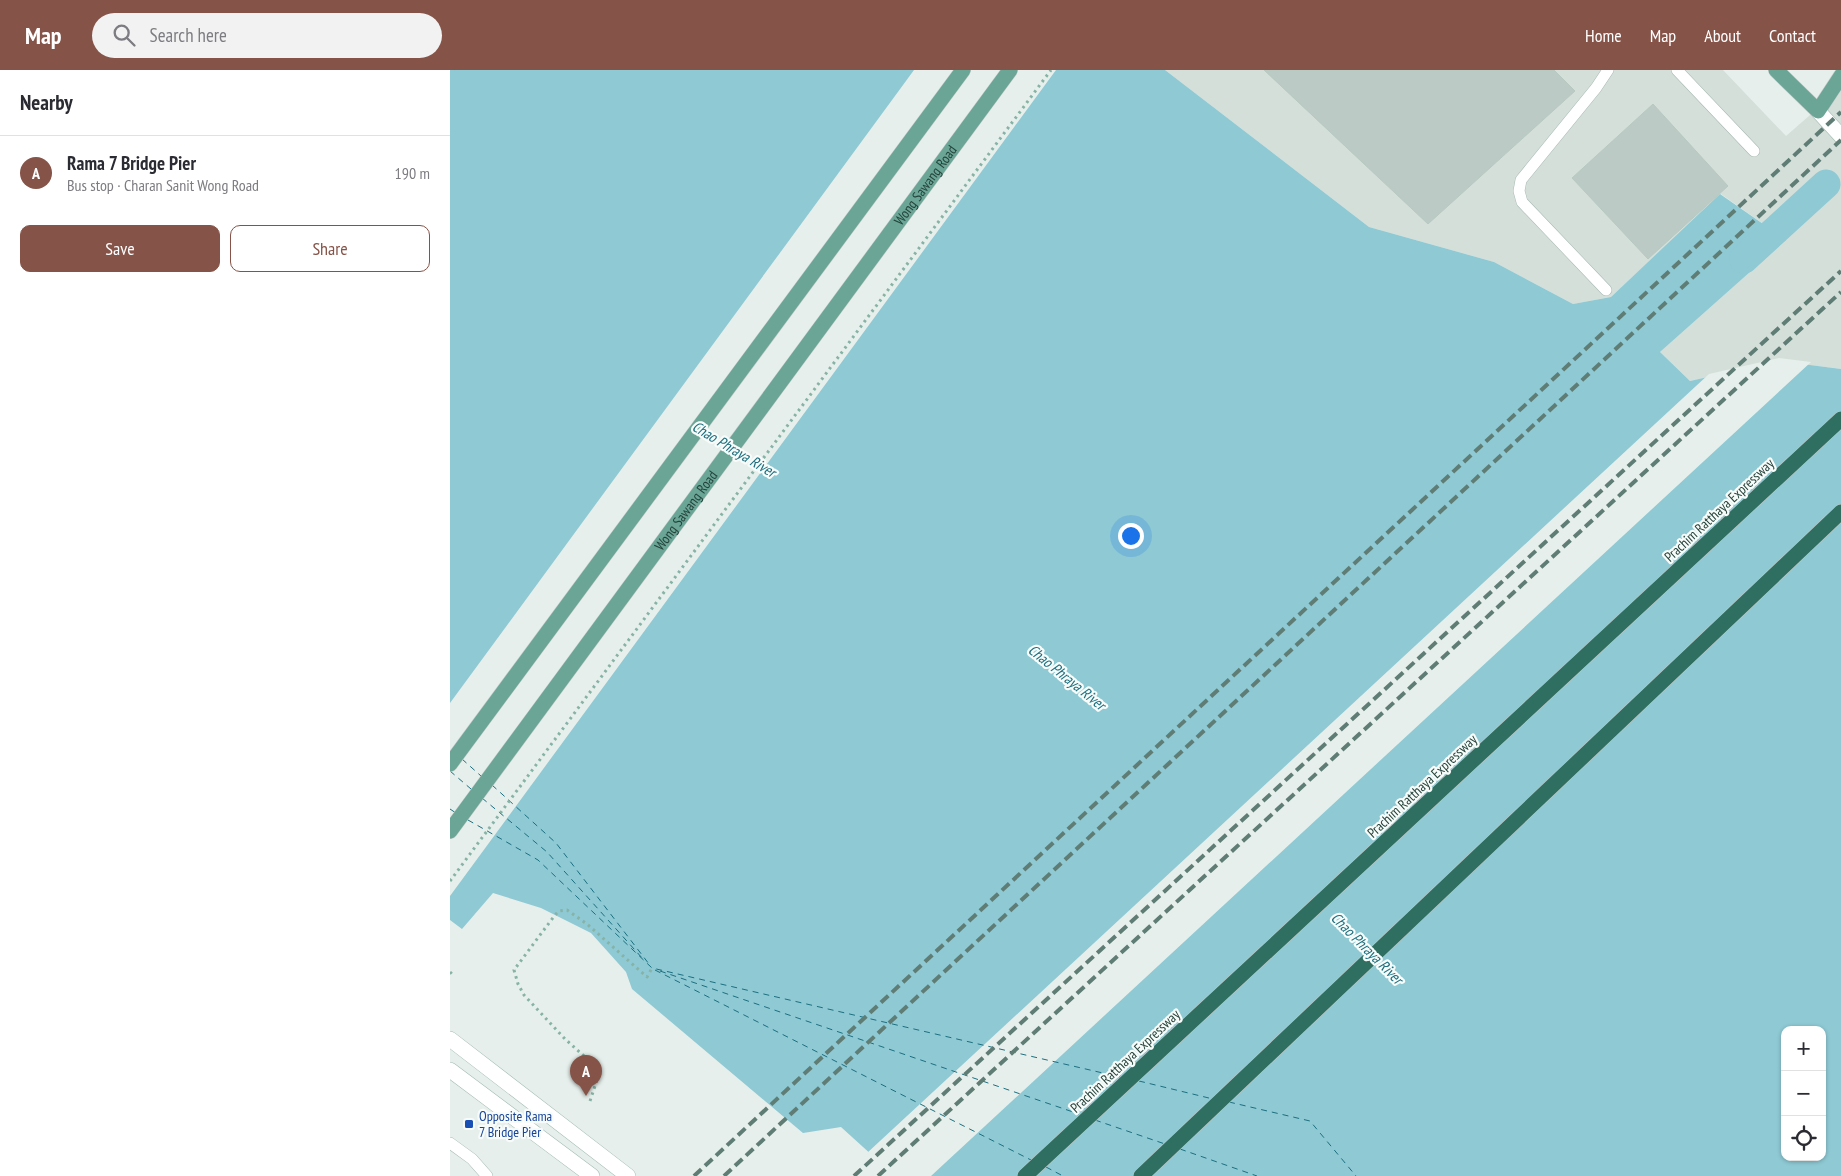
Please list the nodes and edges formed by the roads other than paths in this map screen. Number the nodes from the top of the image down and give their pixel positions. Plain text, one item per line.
1 (964, 70) edge
2 (1010, 70) edge
3 (1608, 70) edge
4 (1677, 70) edge
5 (1779, 71) edge
6 (1841, 76) edge
7 (1818, 111) junction
8 (1841, 136) edge
9 (1754, 150) dead end
10 (1606, 290) dead end
11 (1841, 419) edge
12 (1841, 512) edge
13 (450, 764) edge
14 (450, 831) edge
15 (450, 1039) edge
16 (450, 1070) edge
17 (450, 1143) edge
18 (487, 1176) edge
19 (592, 1176) edge
20 (628, 1176) edge
21 (1025, 1176) edge
22 (1141, 1176) edge

1 - 13 main road
2 - 14 main road, Wong Sawang Road
3 - 10 lane
4 - 9 lane
5 - 7 main road
6 - 7 main road
7 - 8 main road
11 - 21 highway, Prachim Ratthaya Expressway
12 - 22 highway
15 - 20 main road
16 - 19 main road
17 - 18 lane

